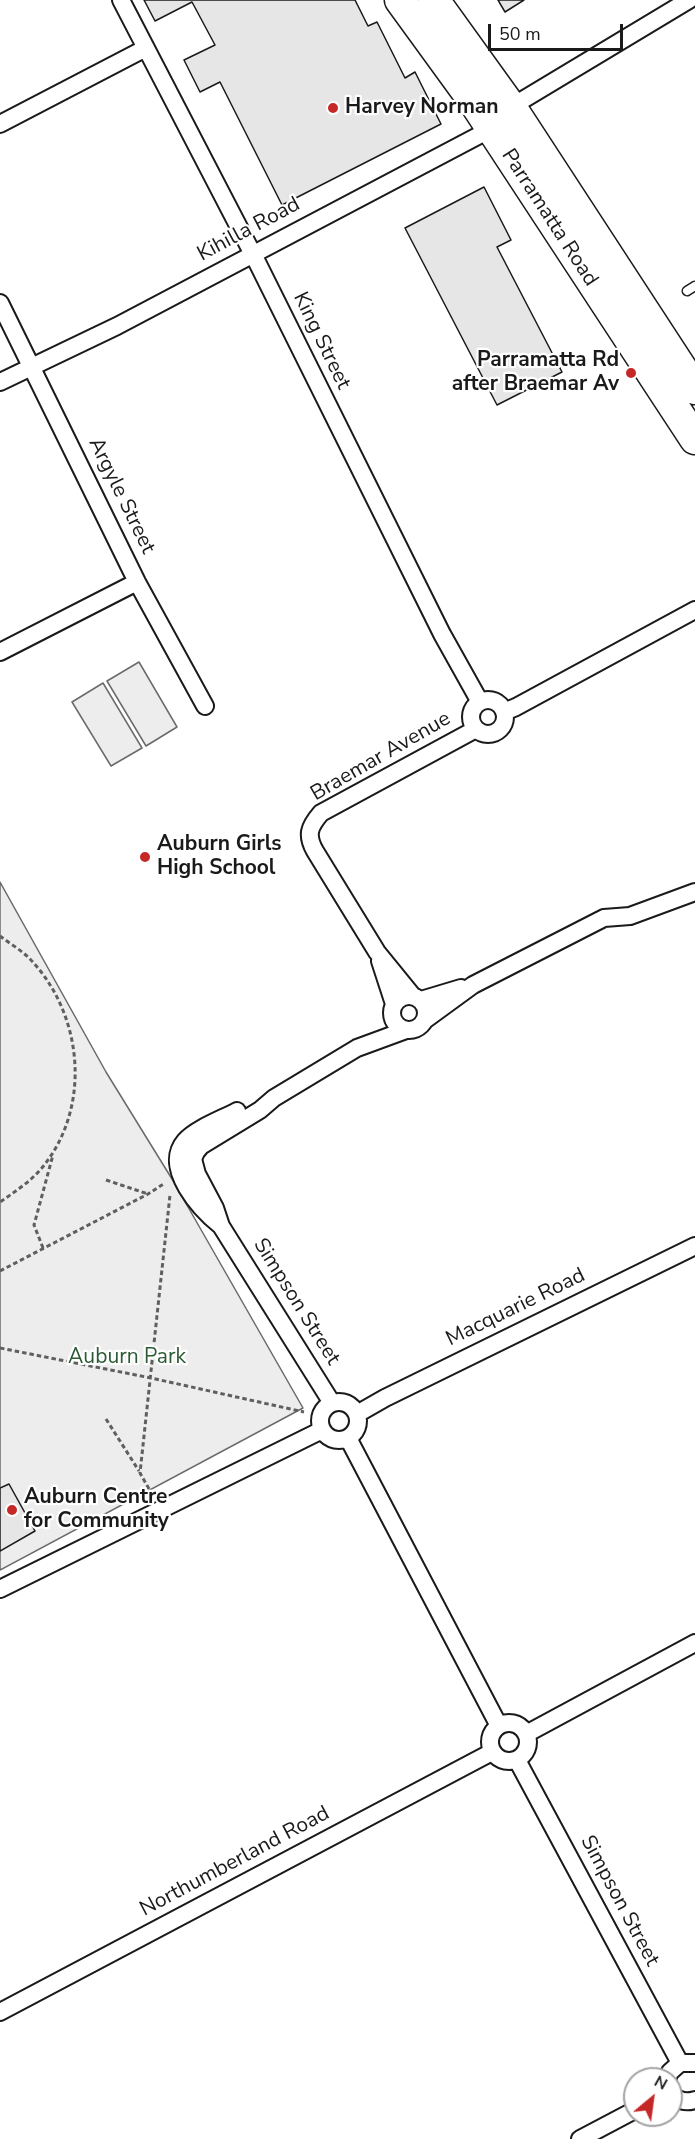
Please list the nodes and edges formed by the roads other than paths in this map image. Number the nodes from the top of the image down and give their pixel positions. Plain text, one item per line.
1 (121, 0) edge
2 (400, 0) edge
3 (434, 0) edge
4 (689, 0) edge
5 (146, 48) junction
6 (501, 118) junction
7 (0, 124) edge
8 (252, 254) junction
9 (695, 286) edge
10 (687, 291) dead end
11 (0, 303) edge
12 (32, 366) junction
13 (0, 382) edge
14 (695, 388) edge
15 (695, 439) edge
16 (137, 582) junction
17 (695, 610) edge
18 (0, 652) edge
19 (480, 702) junction
20 (205, 706) dead end
21 (504, 712) junction
22 (476, 729) junction
23 (695, 892) edge
24 (376, 952) junction
25 (473, 985) junction
26 (416, 998) junction
27 (393, 1009) junction
28 (425, 1020) junction
29 (406, 1030) junction
30 (357, 1048) junction
31 (274, 1098) junction
32 (221, 1226) junction
33 (695, 1246) edge
34 (332, 1403) junction
35 (357, 1414) junction
36 (322, 1430) junction
37 (348, 1438) junction
38 (0, 1589) edge
39 (695, 1643) edge
40 (499, 1726) junction
41 (526, 1734) junction
42 (492, 1752) junction
43 (517, 1760) junction
44 (0, 2013) edge
45 (687, 2063) edge
46 (623, 2116) edge
47 (580, 2139) edge

1 - 5 street, King Street
2 - 6 highway, Parramatta Road
3 - 6 highway, Parramatta Road
4 - 6 street, Kihilla Road
5 - 7 street
5 - 8 street, King Street
6 - 8 street, Kihilla Road
6 - 14 highway, Parramatta Road
6 - 15 highway, Parramatta Road
8 - 12 street, Kihilla Road
8 - 19 street, King Street
9 - 10 lane
11 - 12 street, Argyle Street
12 - 13 street, Kihilla Road
12 - 16 street, Argyle Street
16 - 18 street
16 - 20 street, Argyle Street
17 - 21 street
19 - 21 street
19 - 22 street
21 - 22 street
22 - 24 street, Braemar Avenue
23 - 25 street
24 - 26 street, Braemar Avenue
24 - 27 street, Braemar Avenue
25 - 26 street
25 - 28 street
26 - 27 street
26 - 28 street
27 - 29 street
27 - 30 street
28 - 29 street
29 - 30 street
30 - 31 street
31 - 32 street, Simpson Street
31 - 32 street, Simpson Street
32 - 34 street, Simpson Street
33 - 35 street, Macquarie Road
34 - 35 street
34 - 36 street
35 - 37 street
36 - 37 street
36 - 38 street
37 - 40 street
39 - 41 street
40 - 41 street
40 - 42 street
41 - 43 street
42 - 43 street
42 - 44 street, Northumberland Road
43 - 45 street, Simpson Street
46 - 47 street

